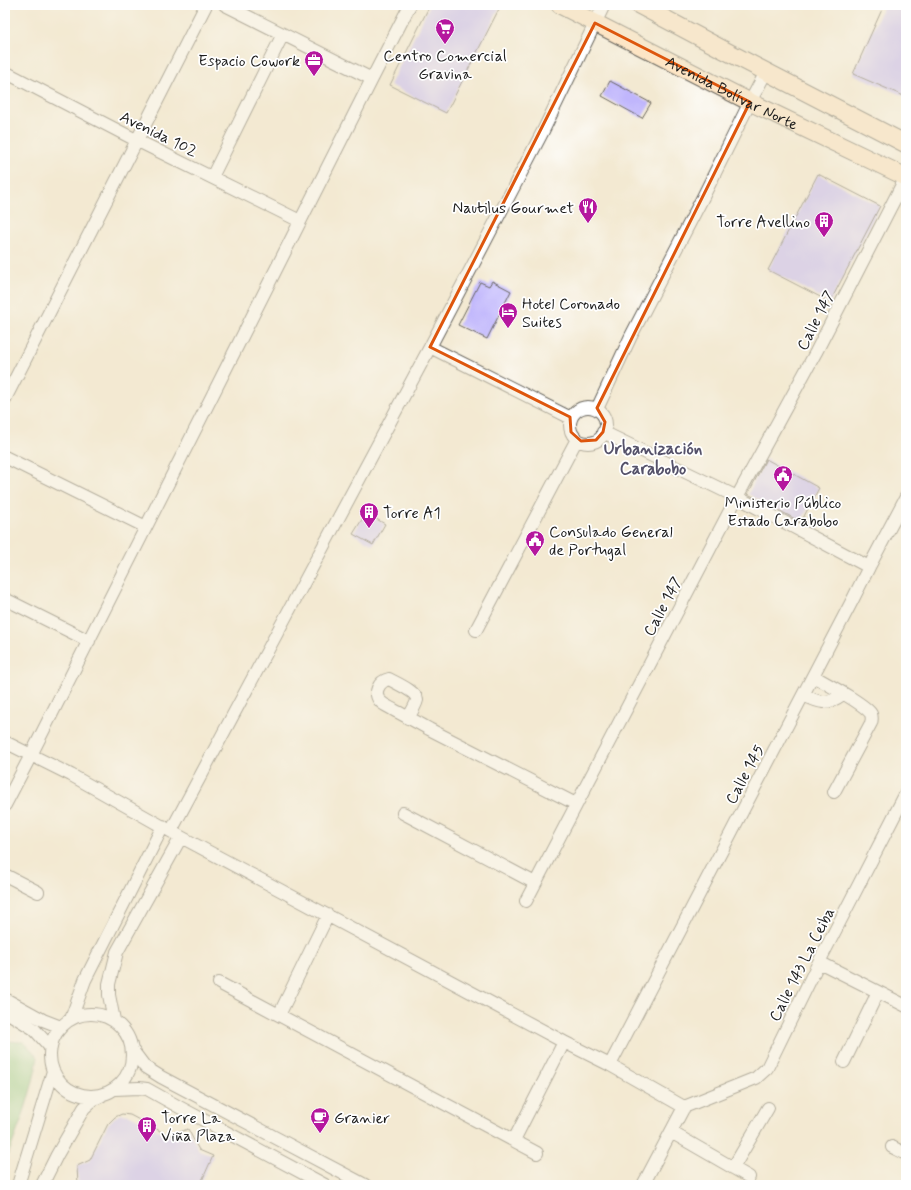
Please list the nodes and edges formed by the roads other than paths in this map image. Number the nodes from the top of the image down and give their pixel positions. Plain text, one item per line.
1 (206, 5) edge
2 (225, 5) edge
3 (410, 5) edge
4 (560, 5) edge
5 (604, 5) edge
6 (639, 5) edge
7 (595, 23) junction
8 (283, 34) junction
9 (5, 72) edge
10 (766, 72) junction
11 (372, 80) junction
12 (750, 102) junction
13 (136, 140) junction
14 (906, 144) edge
15 (212, 177) junction
16 (906, 177) edge
17 (300, 221) junction
18 (430, 346) junction
19 (5, 399) edge
20 (597, 410) junction
21 (571, 418) junction
22 (604, 432) junction
23 (577, 439) junction
24 (5, 457) edge
25 (737, 497) junction
26 (906, 497) edge
27 (146, 527) junction
28 (869, 566) junction
29 (5, 599) edge
30 (476, 630) dead end
31 (89, 641) junction
32 (813, 676) junction
33 (843, 694) junction
34 (803, 695) junction
35 (408, 718) dead end
36 (5, 742) edge
37 (31, 755) junction
38 (834, 792) dead end
39 (906, 793) edge
40 (576, 804) junction
41 (5, 805) edge
42 (403, 813) dead end
43 (167, 829) junction
44 (181, 837) junction
45 (5, 875) edge
46 (535, 883) junction
47 (38, 892) dead end
48 (526, 901) dead end
49 (328, 915) junction
50 (819, 962) junction
51 (219, 983) dead end
52 (878, 992) junction
53 (5, 999) edge
54 (906, 1006) edge
55 (5, 1012) edge
56 (279, 1015) junction
57 (71, 1019) junction
58 (114, 1020) junction
59 (61, 1027) junction
60 (564, 1042) junction
61 (50, 1048) junction
62 (133, 1051) junction
63 (844, 1062) dead end
64 (610, 1065) junction
65 (53, 1071) junction
66 (115, 1089) junction
67 (103, 1095) junction
68 (684, 1106) junction
69 (768, 1108) dead end
70 (671, 1132) junction
71 (514, 1140) junction
72 (892, 1148) dead end
73 (537, 1153) dead end
74 (906, 1154) edge
75 (733, 1168) junction
76 (749, 1177) dead end
77 (18, 1185) edge
78 (42, 1185) edge
79 (325, 1185) edge
80 (365, 1185) edge
81 (643, 1185) edge

1 - 13 street
2 - 8 street
3 - 11 street
4 - 7 main road, Avenida Bolívar Norte
5 - 7 street
6 - 10 main road, Avenida Bolívar Norte
7 - 12 main road, Avenida Bolívar Norte
7 - 18 street
8 - 11 street
8 - 15 street
9 - 13 street, Avenida 102
10 - 12 street
10 - 14 main road, Avenida Bolívar Norte
11 - 17 street
12 - 16 main road, Avenida Bolívar Norte
12 - 20 street
13 - 15 street, Avenida 102
13 - 19 street
15 - 17 street, Avenida 102
16 - 25 street, Calle 147
17 - 27 street
18 - 21 street
18 - 43 street
20 - 21 street
20 - 22 street
21 - 23 street
22 - 23 street
22 - 25 street
23 - 30 street
24 - 27 street
25 - 28 street
25 - 40 street, Calle 147
26 - 28 street, Calle 145
27 - 31 street
28 - 32 street, Calle 145
29 - 31 street
31 - 37 street
32 - 33 street
32 - 34 street, Calle 145
33 - 34 street
33 - 38 street
34 - 64 street, Calle 145
35 - 40 street
36 - 37 street
37 - 41 street
37 - 43 street
39 - 50 street, Calle 143 La Ceiba
40 - 46 street, Calle 147
42 - 46 street
43 - 44 street
43 - 57 street
44 - 49 street
44 - 58 street
45 - 47 street
46 - 48 street, Calle 147
49 - 56 street
49 - 60 street
50 - 52 street
50 - 68 street, Calle 143 La Ceiba
51 - 56 street
52 - 54 street
52 - 63 street
53 - 59 street
55 - 61 street
56 - 71 street
57 - 58 street
57 - 59 street
58 - 62 street
59 - 61 street
60 - 64 street
60 - 71 street
61 - 65 street
62 - 66 street
62 - 80 street
64 - 68 street
65 - 67 street
65 - 77 street
66 - 67 street
66 - 79 street
67 - 78 street
68 - 70 street
69 - 75 street
70 - 75 street
70 - 81 street
71 - 73 street
72 - 74 street
75 - 76 street

